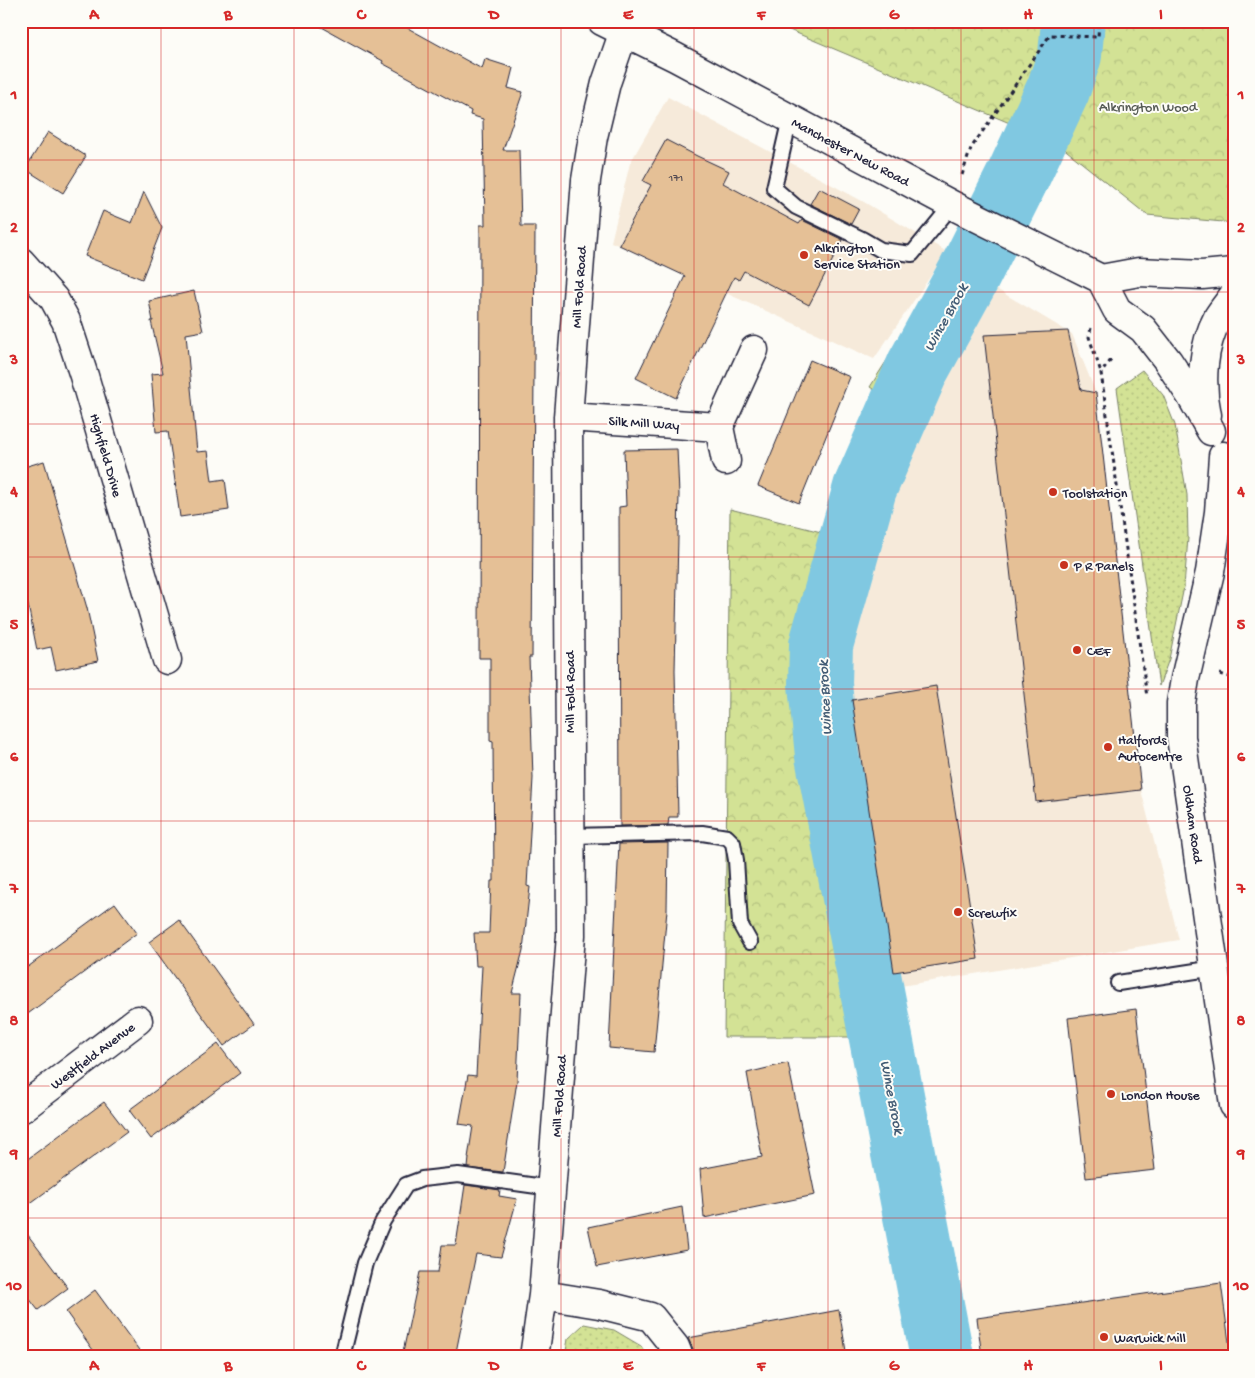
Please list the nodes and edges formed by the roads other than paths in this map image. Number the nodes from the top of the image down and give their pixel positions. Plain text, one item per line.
1 (613, 26) edge
2 (790, 118) junction
3 (952, 205) junction
4 (21, 262) edge
5 (1234, 272) edge
6 (1101, 280) junction
7 (1234, 295) edge
8 (754, 350) dead end
9 (568, 417) junction
10 (719, 426) junction
11 (1211, 431) junction
12 (726, 461) dead end
13 (1228, 462) edge
14 (168, 660) dead end
15 (570, 836) junction
16 (750, 942) dead end
17 (1214, 968) junction
18 (1118, 983) dead end
19 (138, 1020) dead end
20 (1234, 1105) edge
21 (21, 1108) edge
22 (551, 1188) junction
23 (543, 1295) junction
24 (342, 1357) edge
25 (534, 1357) edge
26 (678, 1357) edge

1 - 2 street, Manchester New Road
1 - 9 street, Mill Fold Road
2 - 3 street, Manchester New Road
2 - 3 lane
3 - 6 street, Manchester New Road
4 - 14 street, Highfield Drive
5 - 6 street
6 - 11 street
7 - 11 street
8 - 10 street
9 - 10 street, Silk Mill Way
9 - 15 street, Mill Fold Road
10 - 12 street
11 - 13 street
13 - 17 street, Oldham Road
15 - 16 lane
15 - 22 street, Mill Fold Road
17 - 18 lane
17 - 20 street, Oldham Road
19 - 21 street, Westfield Avenue
22 - 23 street, Mill Fold Road
22 - 24 lane
23 - 25 street, Mill Fold Road
23 - 26 street

